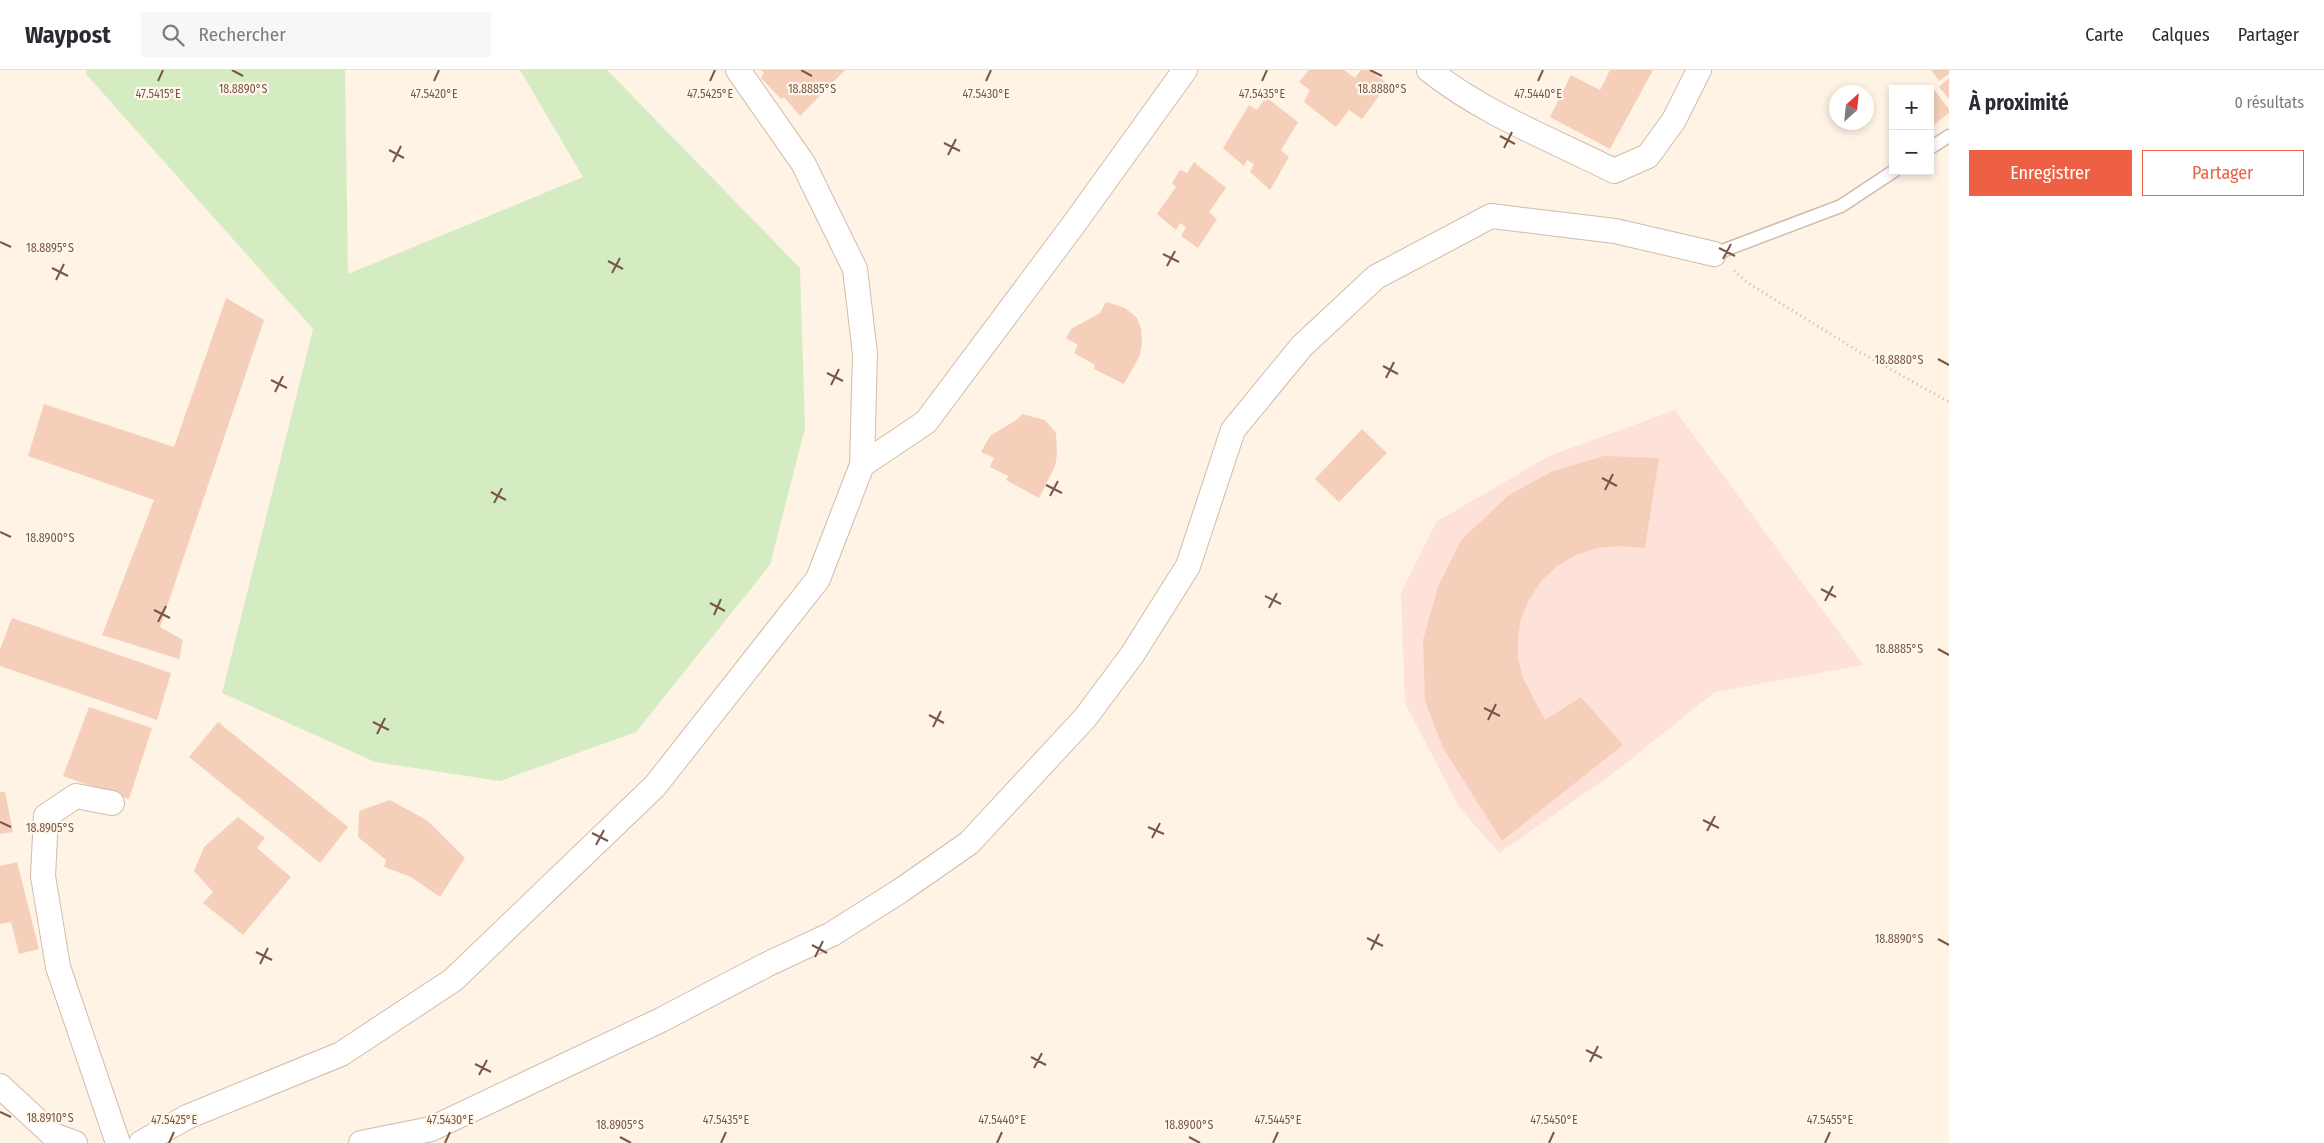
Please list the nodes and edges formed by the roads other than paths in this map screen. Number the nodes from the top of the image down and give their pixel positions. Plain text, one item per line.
1 (738, 70) edge
2 (1185, 70) edge
3 (1429, 70) edge
4 (1699, 70) edge
5 (1949, 136) edge
6 (1934, 145) edge
7 (1889, 174) edge
8 (1714, 254) joint
9 (862, 464) junction
10 (112, 804) dead end
11 (0, 1086) edge
12 (74, 1143) edge
13 (118, 1143) edge
14 (141, 1143) edge
15 (361, 1143) edge

1 - 9 street
2 - 9 street
3 - 4 street
5 - 6 lane
7 - 8 lane
8 - 15 street
9 - 14 street
10 - 13 street
11 - 12 street

